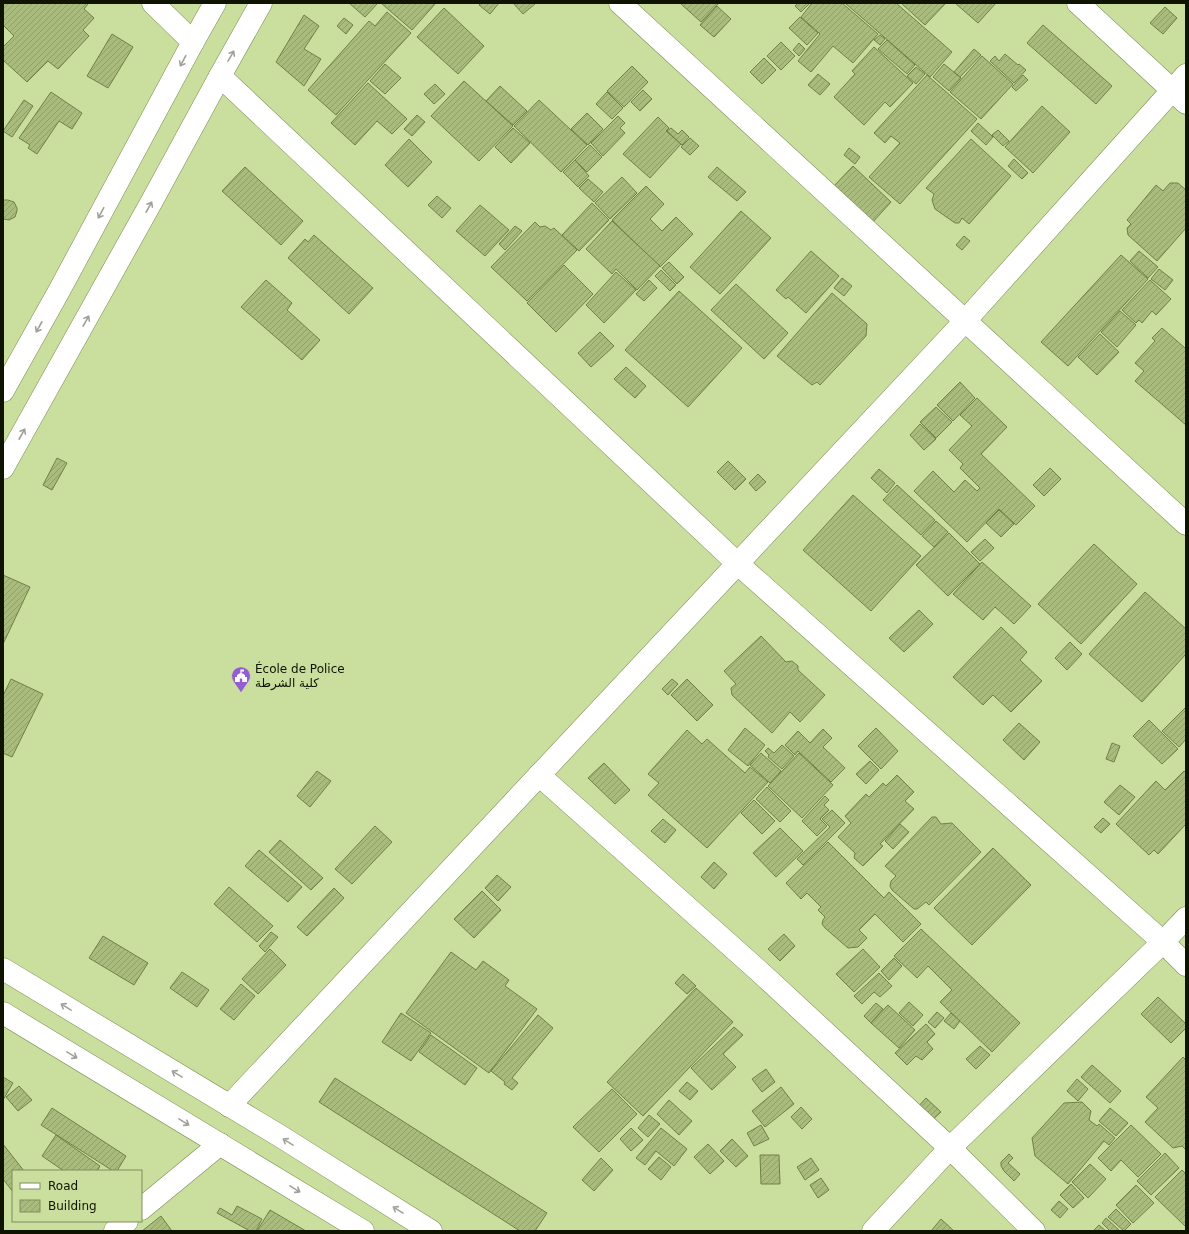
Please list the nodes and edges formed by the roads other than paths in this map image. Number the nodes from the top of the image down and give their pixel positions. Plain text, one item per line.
1 (153, 3) edge
2 (215, 3) edge
3 (261, 3) edge
4 (620, 3) edge
5 (1078, 3) edge
6 (193, 42) junction
7 (220, 76) junction
8 (1181, 89) edge
9 (965, 321) junction
10 (3, 390) edge
11 (3, 468) edge
12 (1186, 524) edge
13 (738, 564) junction
14 (539, 775) junction
15 (1186, 918) edge
16 (1163, 942) junction
17 (1186, 965) edge
18 (3, 969) edge
19 (3, 1013) edge
20 (229, 1106) junction
21 (220, 1144) junction
22 (950, 1148) junction
23 (142, 1208) edge
24 (126, 1222) edge
25 (115, 1231) edge
26 (363, 1231) edge
27 (431, 1231) edge
28 (874, 1231) edge
29 (1034, 1231) edge

1 - 6 street
2 - 6 street
7 -> 3 street
4 - 9 street
5 - 8 street
6 -> 10 street
11 -> 7 street
7 - 13 street
8 - 9 street
9 - 12 street
9 - 13 street
13 - 14 street
13 - 16 street
14 - 20 street
14 - 22 street
15 - 16 street
16 - 17 street
16 - 22 street
20 -> 18 street
19 -> 21 street
27 -> 20 street
21 - 23 street
21 -> 26 street
22 - 28 street
22 - 29 street
24 - 25 street

